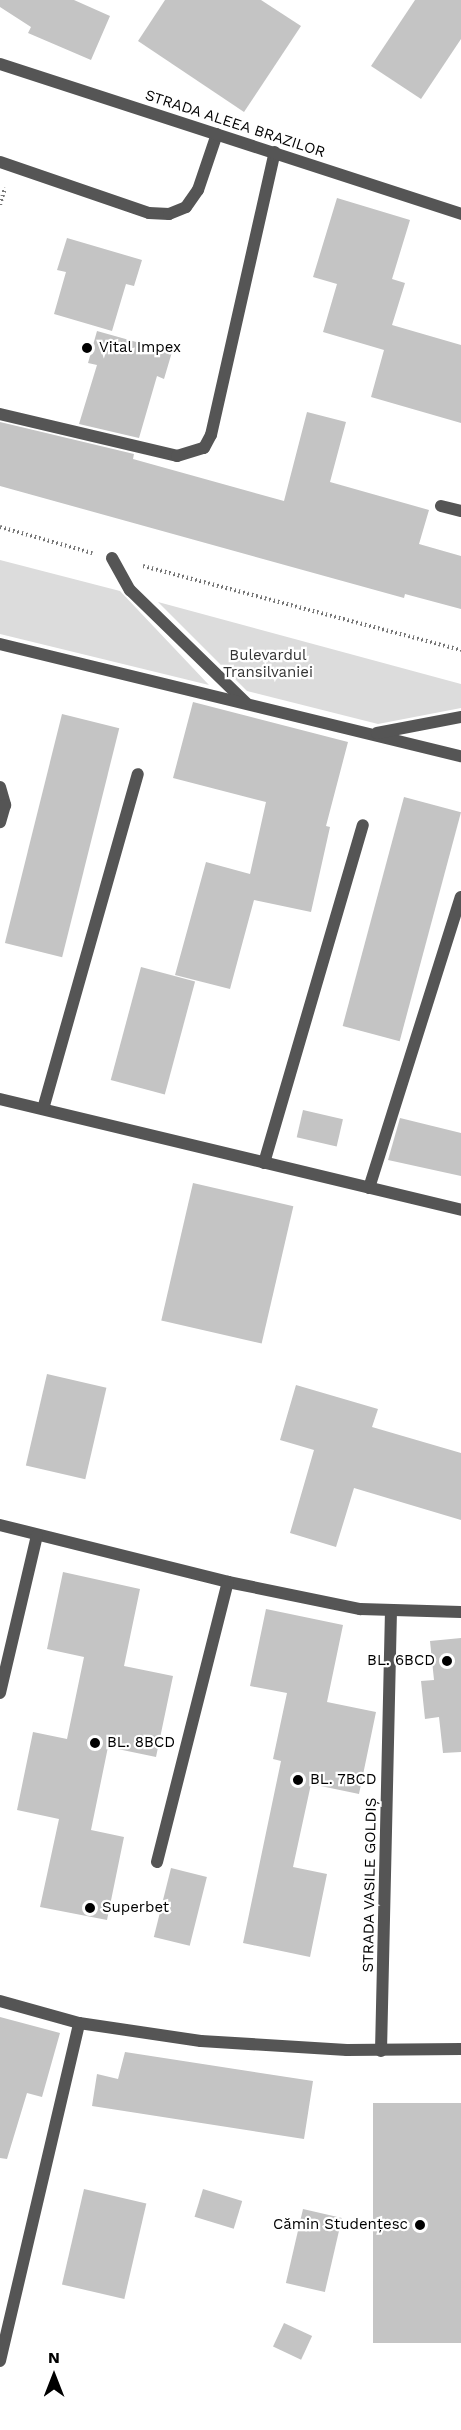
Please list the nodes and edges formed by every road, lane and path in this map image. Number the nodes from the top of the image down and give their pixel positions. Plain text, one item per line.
1 (0, 64) edge
2 (216, 134) junction
3 (275, 152) junction
4 (0, 162) edge
5 (461, 214) edge
6 (0, 414) edge
7 (441, 506) dead end
8 (461, 511) edge
9 (0, 527) edge
10 (112, 558) junction
11 (0, 644) edge
12 (461, 650) edge
13 (247, 704) junction
14 (461, 717) edge
15 (372, 734) junction
16 (461, 756) edge
17 (138, 774) dead end
18 (0, 787) edge
19 (0, 822) edge
20 (363, 825) dead end
21 (461, 897) edge
22 (0, 1099) edge
23 (43, 1109) junction
24 (264, 1163) junction
25 (369, 1188) junction
26 (461, 1210) edge
27 (0, 1525) edge
28 (37, 1535) junction
29 (228, 1582) junction
30 (461, 1612) edge
31 (391, 1613) junction
32 (0, 1693) edge
33 (157, 1862) dead end
34 (0, 2001) edge
35 (79, 2023) junction
36 (461, 2049) edge
37 (381, 2051) junction
38 (0, 2361) edge

1 - 2 street, STRADA ALEEA BRAZILOR
2 - 3 street, STRADA ALEEA BRAZILOR
2 - 4 street
3 - 5 street, STRADA ALEEA BRAZILOR
3 - 6 street
7 - 8 street
9 - 10 path
10 - 12 path
10 - 13 street
11 - 13 street
13 - 15 street
14 - 15 street
15 - 16 street
17 - 23 street
18 - 19 street
20 - 24 street
21 - 25 street
22 - 23 street
23 - 24 street
24 - 25 street
25 - 26 street
27 - 28 street
28 - 29 street
28 - 32 street
29 - 31 street
29 - 33 street
30 - 31 street
31 - 37 street, STRADA VASILE GOLDIȘ
34 - 35 street
35 - 37 street
35 - 38 street
36 - 37 street

